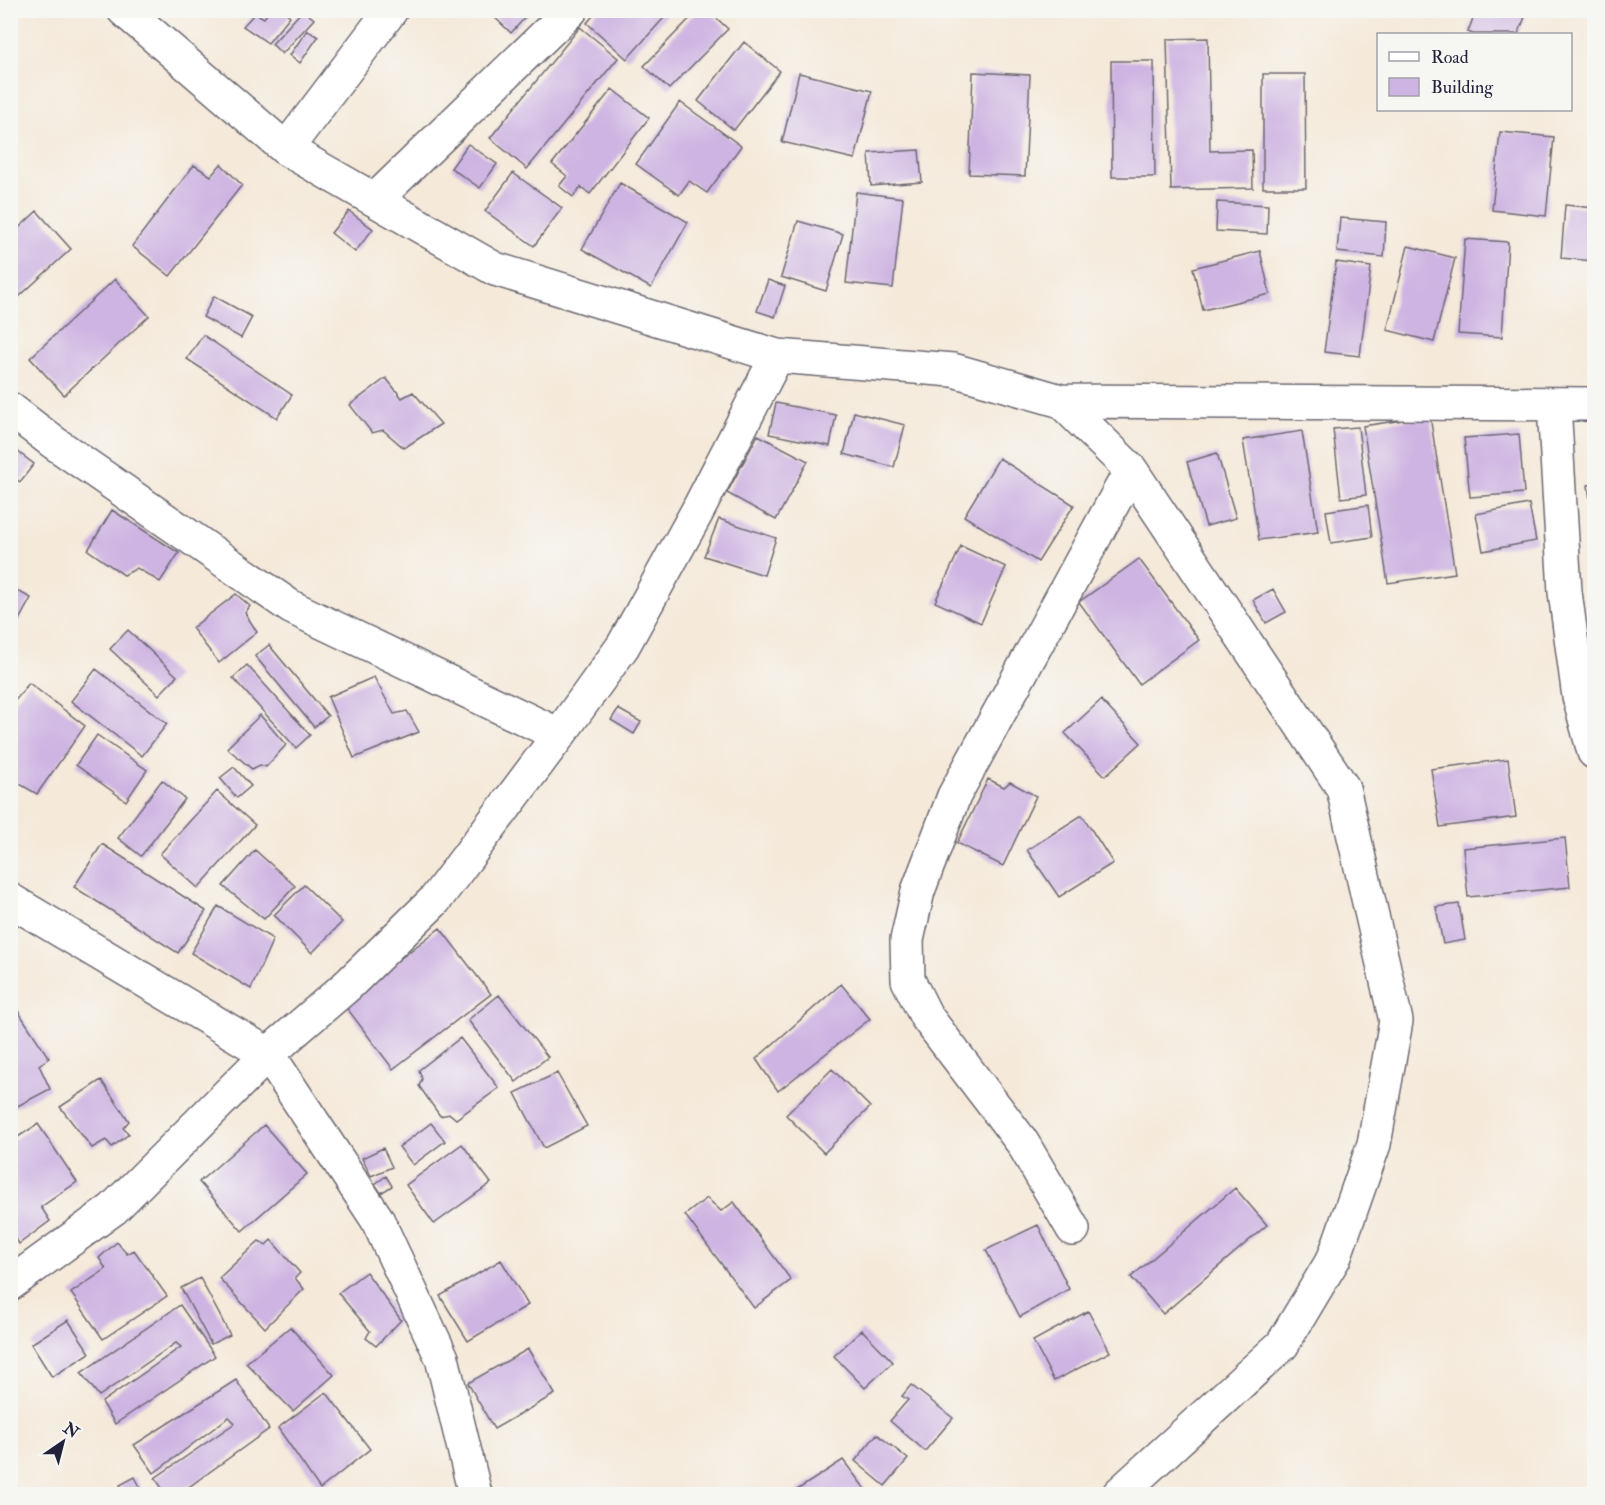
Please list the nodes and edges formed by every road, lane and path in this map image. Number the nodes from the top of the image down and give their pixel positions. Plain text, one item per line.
1 (124, 10) edge
2 (392, 10) edge
3 (571, 10) edge
4 (286, 149) junction
5 (375, 200) junction
6 (777, 356) junction
7 (1061, 401) junction
8 (1554, 404) junction
9 (1594, 404) edge
10 (10, 409) edge
11 (1131, 470) junction
12 (559, 735) junction
13 (1594, 752) edge
14 (10, 900) edge
15 (268, 1054) junction
16 (1073, 1229) dead end
17 (10, 1284) edge
18 (475, 1494) edge
19 (1119, 1494) edge

1 - 4 street
2 - 4 street
3 - 5 street
4 - 5 street
5 - 6 street
6 - 7 street
6 - 12 street
7 - 8 street
7 - 11 street
8 - 9 street
8 - 13 street
10 - 12 street
11 - 16 street
11 - 19 street
12 - 15 street
14 - 15 street
15 - 17 street
15 - 18 street

